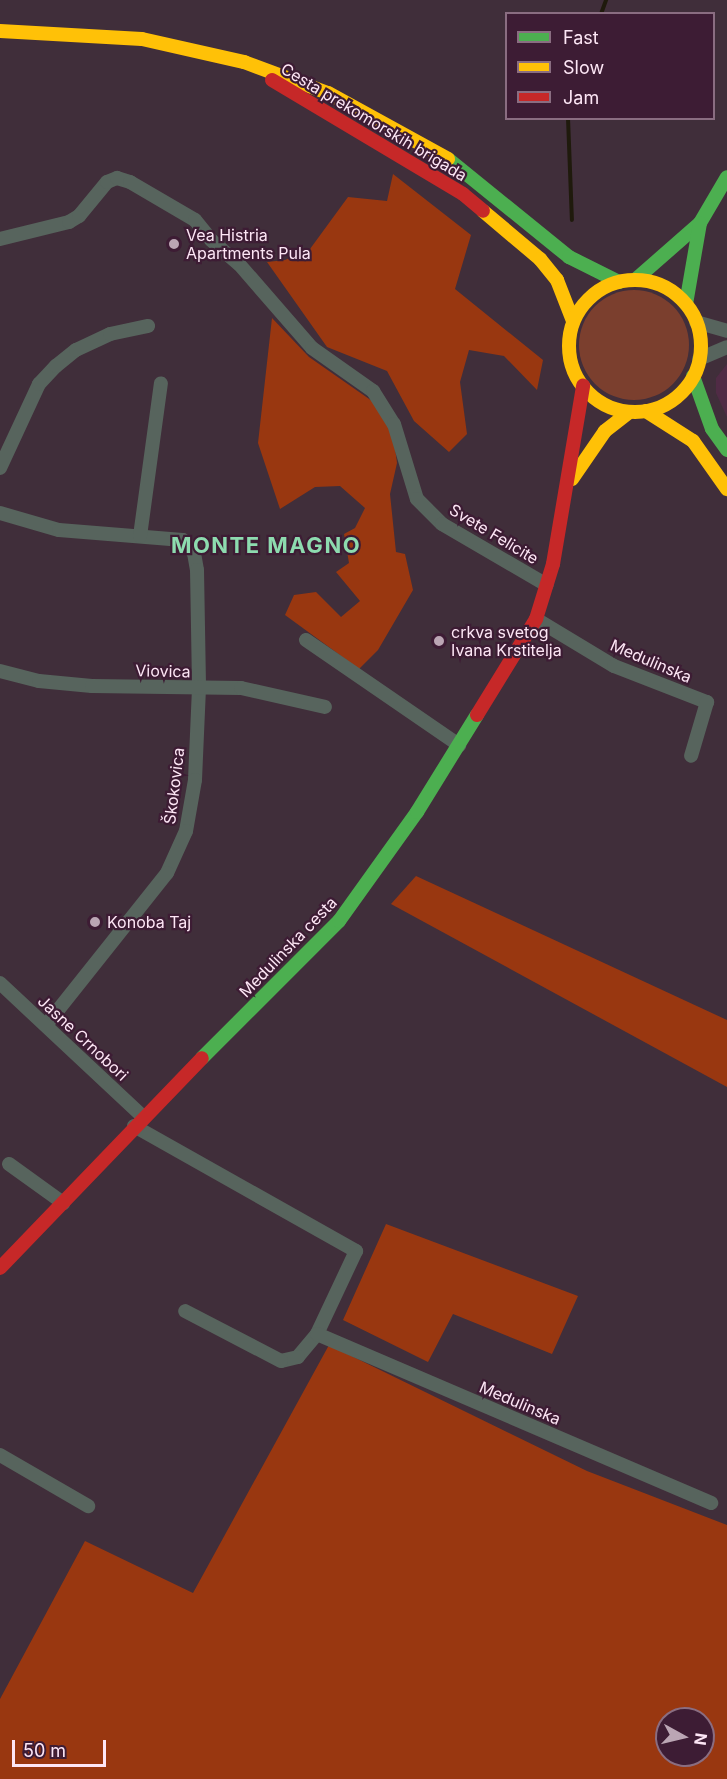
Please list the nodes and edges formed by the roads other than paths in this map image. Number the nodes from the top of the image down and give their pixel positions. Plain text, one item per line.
1 (0, 31) edge
2 (244, 62) junction
3 (727, 177) edge
4 (700, 223) junction
5 (0, 238) edge
6 (635, 280) junction
7 (619, 282) junction
8 (686, 304) junction
9 (573, 321) junction
10 (696, 322) junction
11 (148, 326) dead end
12 (727, 332) edge
13 (727, 347) edge
14 (699, 359) junction
15 (693, 376) junction
16 (161, 383) dead end
17 (583, 386) junction
18 (646, 411) junction
19 (629, 412) junction
20 (727, 450) edge
21 (0, 468) edge
22 (727, 489) edge
23 (562, 497) junction
24 (0, 513) edge
25 (140, 536) junction
26 (548, 585) junction
27 (536, 619) junction
28 (306, 640) dead end
29 (0, 671) edge
30 (199, 688) junction
31 (325, 707) dead end
32 (459, 745) junction
33 (691, 756) dead end
34 (0, 983) edge
35 (46, 1025) junction
36 (138, 1121) junction
37 (9, 1164) dead end
38 (63, 1203) junction
39 (0, 1268) edge
40 (185, 1311) dead end
41 (317, 1334) junction
42 (0, 1455) edge
43 (711, 1503) dead end
44 (88, 1506) dead end

1 - 2 main road, Cesta prekomorskih brigada
2 - 7 main road, Cesta prekomorskih brigada
2 - 9 main road, Cesta prekomorskih brigada
3 - 4 main road
4 - 6 main road
4 - 8 main road
5 - 26 street, Svete Felicite
6 - 7 main road
6 - 8 main road
7 - 9 main road
8 - 10 main road
9 - 17 main road
10 - 12 street
10 - 14 main road
11 - 21 street
13 - 14 street
14 - 15 main road
15 - 18 main road
15 - 20 main road
16 - 25 street
17 - 19 main road
17 - 23 main road
18 - 19 main road
18 - 22 main road
19 - 23 main road
23 - 26 main road, Medulinska cesta
24 - 25 street
25 - 30 street, Škokovica
26 - 27 main road, Medulinska cesta
27 - 32 main road, Medulinska cesta
27 - 33 street, Medulinska
28 - 32 street
29 - 30 street, Viovica
30 - 31 street, Viovica
30 - 35 street, Škokovica
32 - 36 main road, Medulinska cesta
34 - 35 street, Jasne Crnobori
35 - 36 street, Jasne Crnobori
36 - 38 main road, Medulinska cesta
36 - 41 street
37 - 38 street
38 - 39 main road, Medulinska cesta
40 - 41 street
41 - 43 street, Medulinska
42 - 44 street

